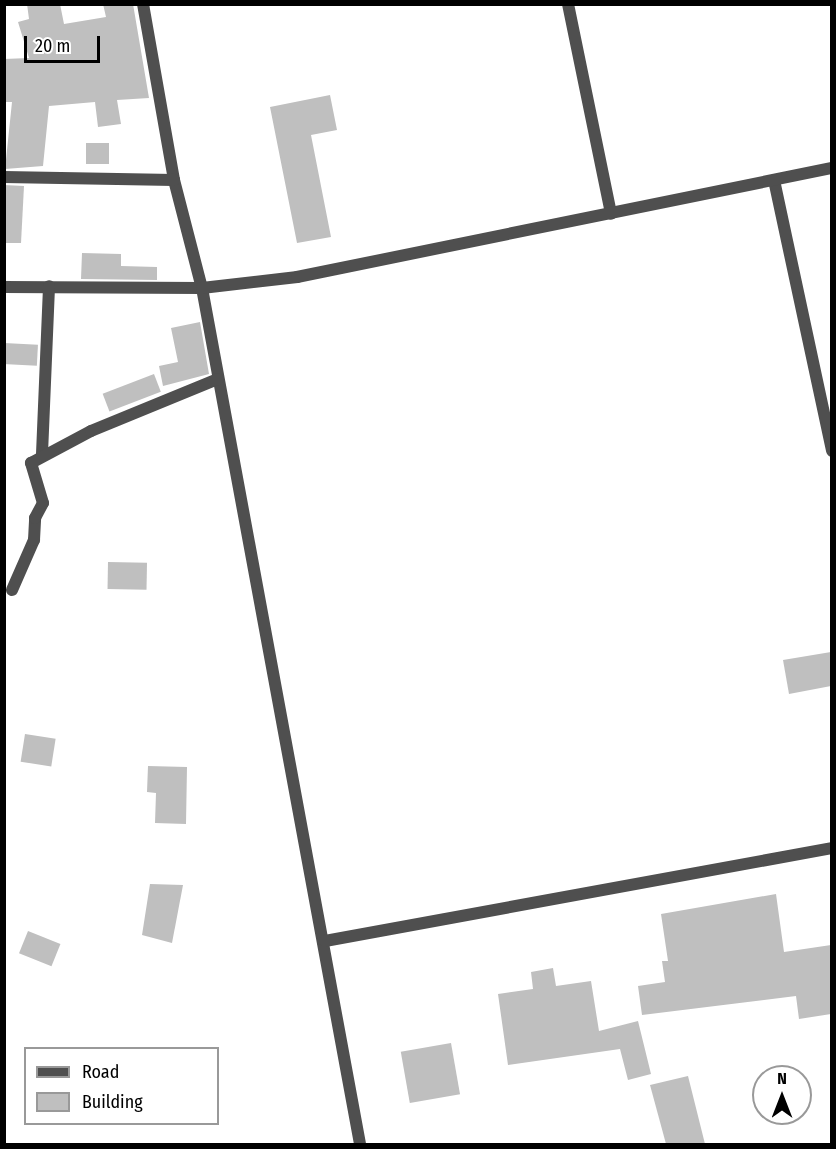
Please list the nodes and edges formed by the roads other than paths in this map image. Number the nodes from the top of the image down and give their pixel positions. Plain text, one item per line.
1 (143, 4) edge
2 (568, 4) edge
3 (831, 168) edge
4 (4, 177) edge
5 (174, 180) junction
6 (774, 180) junction
7 (611, 214) junction
8 (4, 286) edge
9 (49, 286) junction
10 (202, 288) junction
11 (218, 379) junction
12 (831, 451) edge
13 (42, 454) junction
14 (12, 590) dead end
15 (831, 848) edge
16 (326, 940) junction
17 (360, 1144) edge

1 - 5 street
2 - 7 street
3 - 6 street
4 - 5 street
5 - 10 street
6 - 7 street
6 - 12 street
7 - 10 street
8 - 9 street
9 - 10 street
9 - 13 street
10 - 11 street
11 - 13 street
11 - 16 street
13 - 14 street
15 - 16 street
16 - 17 street

